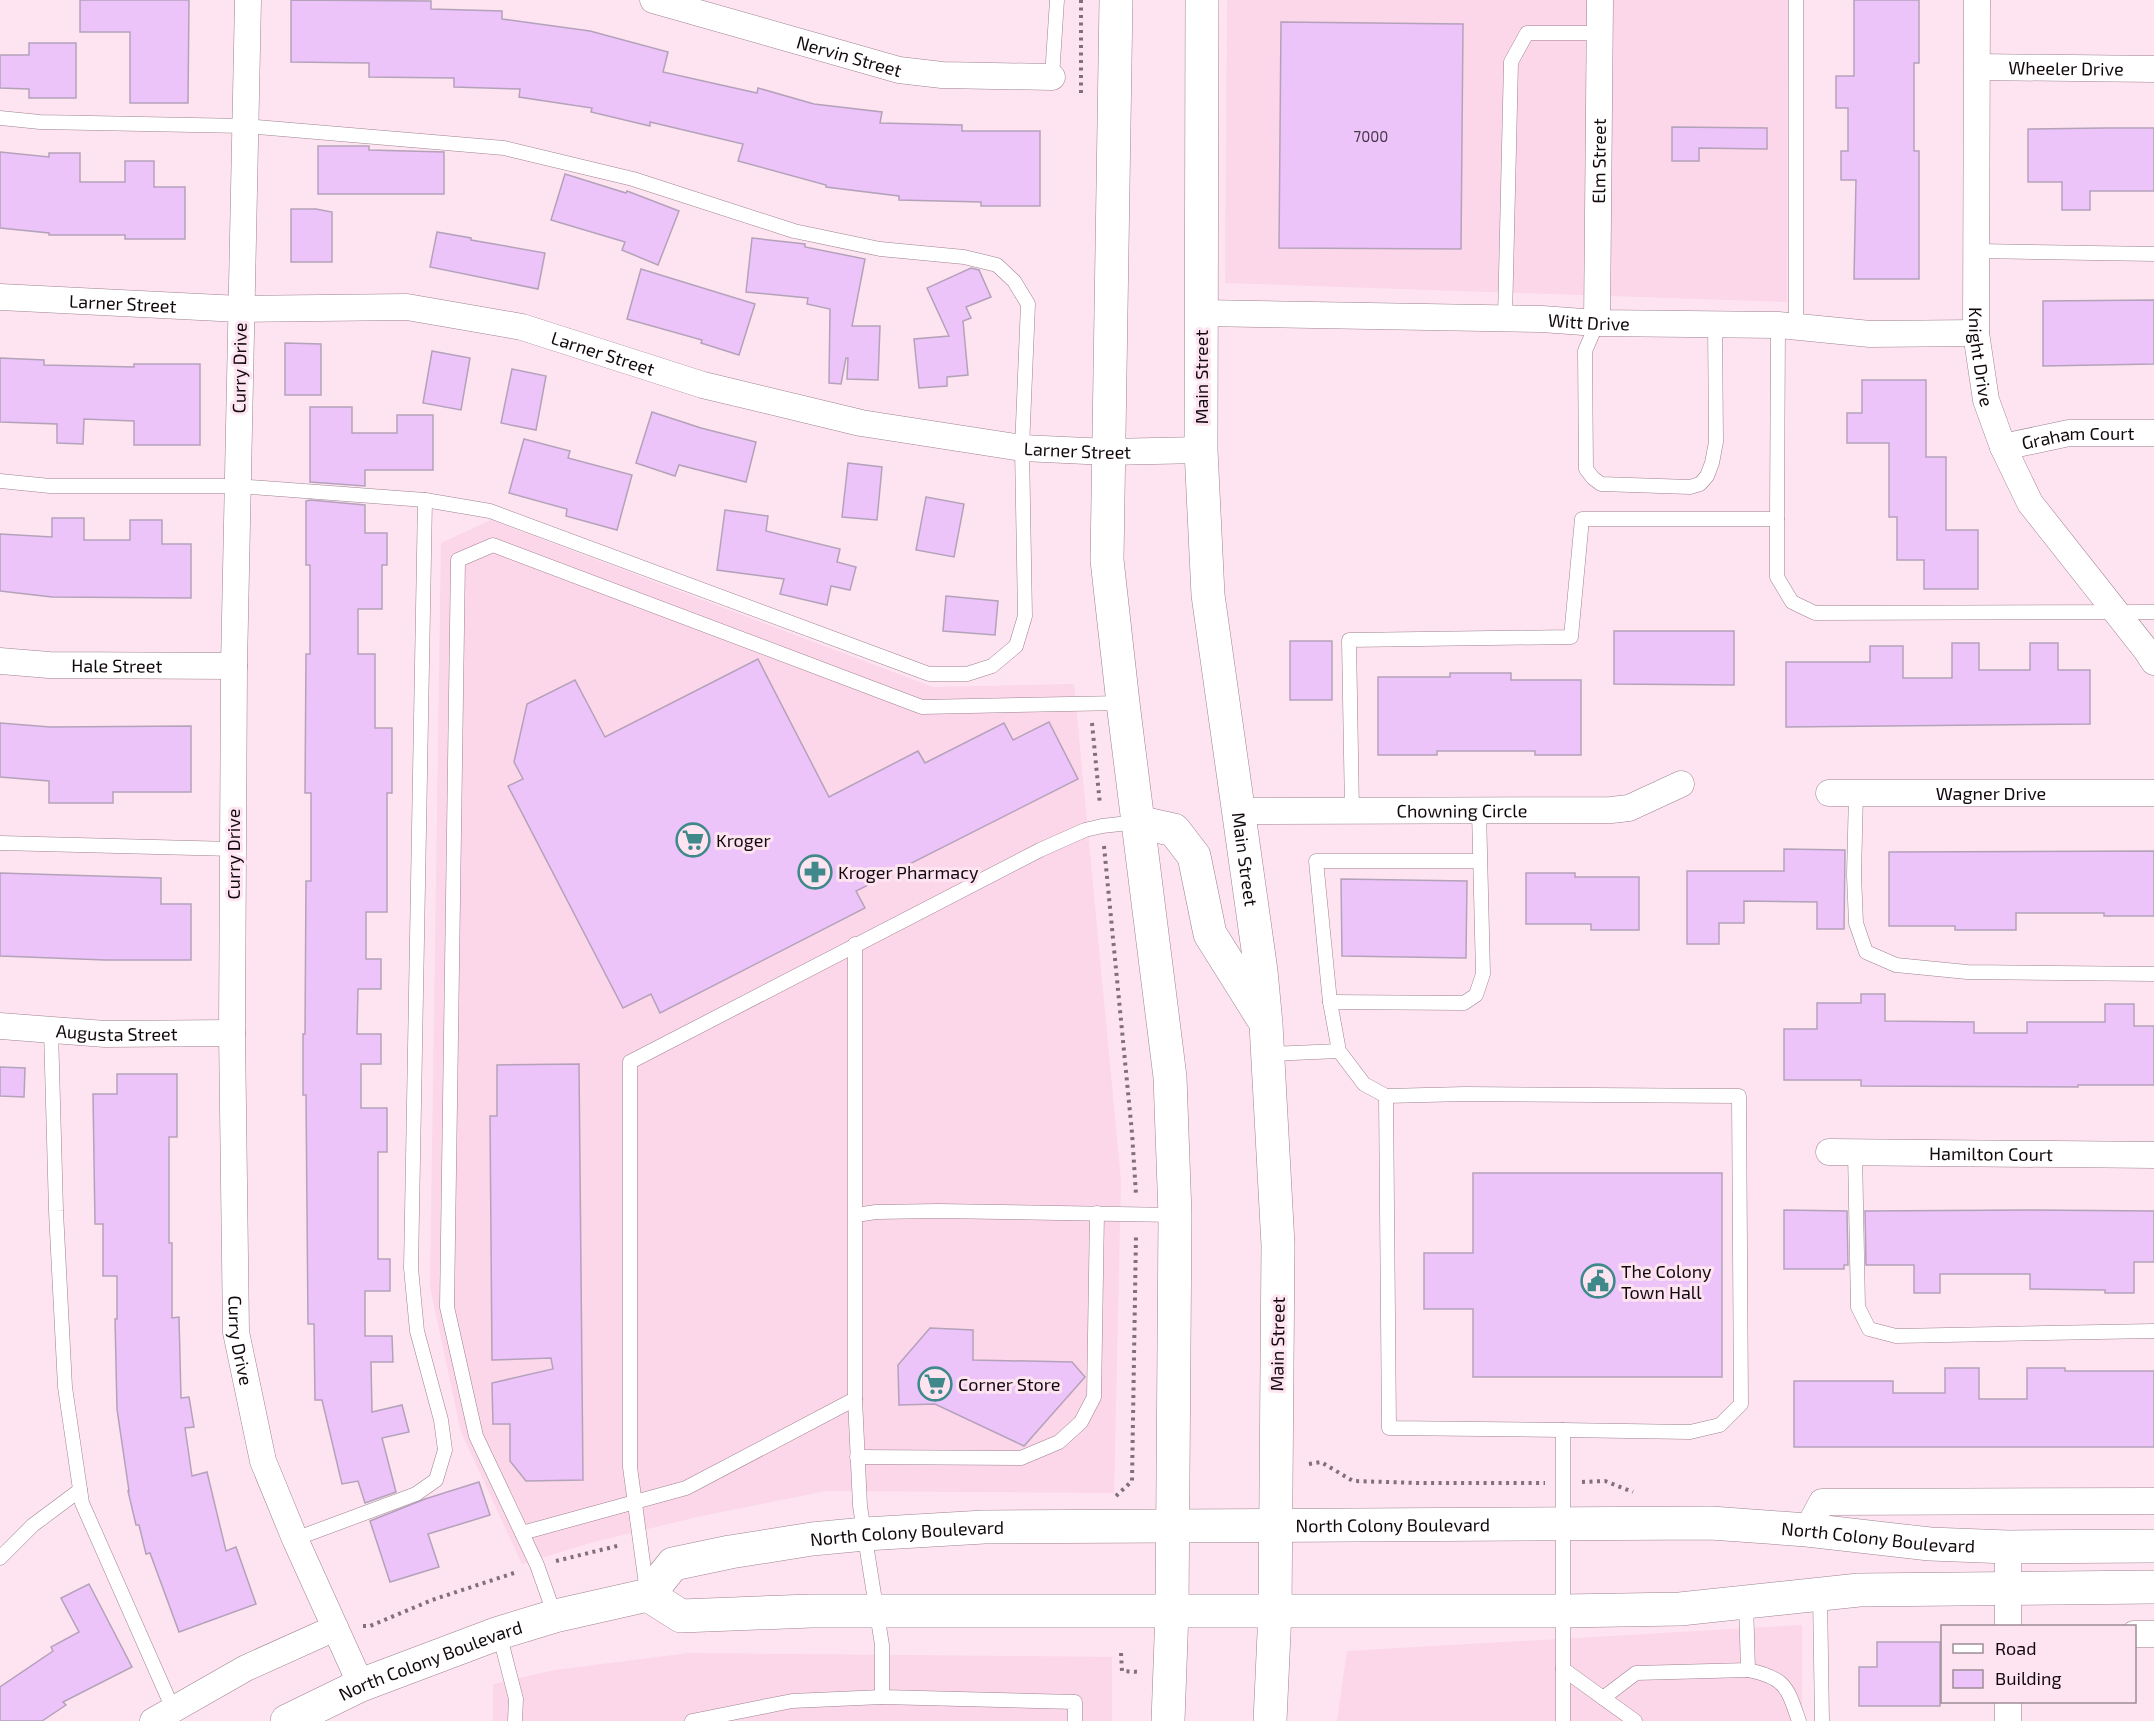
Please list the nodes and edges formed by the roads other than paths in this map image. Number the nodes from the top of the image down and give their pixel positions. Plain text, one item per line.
1 (248, 0) edge
2 (653, 0) edge
3 (1057, 0) edge
4 (1116, 0) edge
5 (1202, 0) edge
6 (1600, 0) edge
7 (1796, 0) edge
8 (1977, 0) edge
9 (1600, 33) junction
10 (1978, 67) junction
11 (2154, 69) edge
12 (1052, 77) joint
13 (0, 118) edge
14 (244, 126) junction
15 (1978, 251) junction
16 (2154, 254) edge
17 (0, 297) edge
18 (240, 309) junction
19 (1202, 313) junction
20 (1505, 318) junction
21 (1596, 323) junction
22 (1715, 324) junction
23 (1787, 327) junction
24 (1976, 333) junction
25 (2154, 434) edge
26 (2003, 447) junction
27 (1022, 448) junction
28 (1201, 450) junction
29 (1108, 452) junction
30 (0, 482) edge
31 (237, 486) junction
32 (425, 500) junction
33 (1777, 519) junction
34 (2116, 612) junction
35 (2154, 612) edge
36 (0, 661) edge
37 (2154, 662) edge
38 (234, 666) junction
39 (1123, 703) junction
40 (1681, 784) dead end
41 (1829, 793) dead end
42 (1856, 793) junction
43 (2154, 793) edge
44 (1238, 811) junction
45 (1352, 811) junction
46 (1479, 811) junction
47 (1138, 822) junction
48 (0, 843) edge
49 (233, 849) junction
50 (1479, 861) junction
51 (855, 944) junction
52 (2154, 974) edge
53 (1330, 1002) junction
54 (0, 1026) edge
55 (51, 1030) junction
56 (232, 1033) junction
57 (1267, 1039) junction
58 (1339, 1052) junction
59 (1386, 1096) junction
60 (1829, 1152) dead end
61 (1855, 1152) junction
62 (2154, 1155) edge
63 (1097, 1213) junction
64 (856, 1215) junction
65 (1175, 1215) junction
66 (2154, 1331) edge
67 (855, 1399) junction
68 (1563, 1430) junction
69 (857, 1457) junction
70 (80, 1490) junction
71 (2154, 1502) edge
72 (633, 1503) junction
73 (1562, 1524) junction
74 (1172, 1525) junction
75 (1275, 1525) junction
76 (1807, 1530) junction
77 (522, 1533) junction
78 (864, 1534) junction
79 (295, 1539) junction
80 (2154, 1546) edge
81 (2008, 1547) junction
82 (0, 1558) edge
83 (2154, 1587) edge
84 (2008, 1589) junction
85 (1820, 1594) junction
86 (648, 1595) junction
87 (1746, 1602) junction
88 (1172, 1611) junction
89 (1275, 1611) junction
90 (1564, 1611) junction
91 (877, 1612) junction
92 (555, 1616) junction
93 (2008, 1625) edge
94 (335, 1628) junction
95 (499, 1633) junction
96 (2136, 1634) edge
97 (2154, 1634) edge
98 (1563, 1669) junction
99 (1748, 1670) junction
100 (362, 1685) junction
101 (882, 1698) junction
102 (1604, 1698) junction
103 (2008, 1703) edge
104 (163, 1715) edge
105 (287, 1721) edge
106 (515, 1721) edge
107 (692, 1721) edge
108 (1075, 1721) edge
109 (1168, 1721) edge
110 (1270, 1721) edge
111 (1563, 1721) edge
112 (1635, 1721) edge
113 (1799, 1721) edge
114 (1822, 1721) edge
115 (2008, 1721) edge

1 - 14 street, Curry Drive
2 - 12 street, Nervin Street
3 - 12 lane
4 - 29 main road
5 - 19 main road, Main Street
6 - 9 street, Elm Street
7 - 23 lane
8 - 10 street, Knight Drive
9 - 20 lane
9 - 21 street, Elm Street
10 - 11 street, Wheeler Drive
10 - 15 street, Knight Drive
13 - 14 lane
14 - 18 street, Curry Drive
14 - 27 lane
15 - 16 lane
15 - 24 street, Knight Drive
17 - 18 street, Larner Street
18 - 27 street, Larner Street
18 - 31 street, Curry Drive
19 - 20 street, Witt Drive
19 - 28 main road, Main Street
20 - 21 street, Witt Drive
21 - 22 street, Witt Drive
21 - 22 lane
22 - 23 street, Witt Drive
23 - 24 street, Witt Drive
23 - 33 lane
24 - 26 street, Knight Drive
25 - 26 street, Graham Court
26 - 34 street, Knight Drive
27 - 29 street, Larner Street
27 - 32 lane
28 - 29 street, Larner Street
28 - 44 main road, Main Street
29 - 39 main road
30 - 31 lane
31 - 32 lane
31 - 38 street, Curry Drive
32 - 79 lane
33 - 34 lane
33 - 45 lane
34 - 35 lane
34 - 37 street, Knight Drive
36 - 38 street, Hale Street
38 - 49 street, Curry Drive
39 - 47 main road
39 - 77 lane
40 - 46 street, Chowning Circle
41 - 42 street, Wagner Drive
42 - 43 street, Wagner Drive
42 - 52 lane
44 - 45 street, Chowning Circle
44 - 57 main road, Main Street
45 - 46 street, Chowning Circle
46 - 50 lane
47 - 51 lane
47 - 57 main road
47 - 65 main road
48 - 49 lane
49 - 56 street, Curry Drive
50 - 53 lane
50 - 53 lane
51 - 64 lane
51 - 72 lane
53 - 58 lane
54 - 55 street, Augusta Street
55 - 56 street, Augusta Street
55 - 70 lane
56 - 79 street, Curry Drive
57 - 58 lane
57 - 75 main road, Main Street
58 - 59 lane
59 - 68 lane
59 - 68 lane
60 - 61 street, Hamilton Court
61 - 62 street, Hamilton Court
61 - 66 lane
63 - 64 lane
63 - 65 lane
63 - 69 lane
64 - 67 lane
65 - 74 main road
67 - 69 lane
67 - 72 lane
68 - 73 lane
69 - 78 lane
70 - 82 lane
70 - 104 lane
71 - 76 street
72 - 77 lane
72 - 86 lane
73 - 75 main road, North Colony Boulevard
73 - 76 main road, North Colony Boulevard
73 - 90 lane
74 - 75 main road, North Colony Boulevard
74 - 78 main road, North Colony Boulevard
74 - 88 main road
75 - 89 main road, Main Street
76 - 81 main road, North Colony Boulevard
77 - 92 lane
78 - 86 main road, North Colony Boulevard
78 - 91 lane
79 - 94 street, Curry Drive
80 - 81 main road, North Colony Boulevard
81 - 84 street
83 - 84 main road
84 - 85 main road
84 - 93 street
85 - 87 main road
85 - 114 lane
86 - 91 main road
86 - 92 main road, North Colony Boulevard
87 - 90 main road
87 - 99 lane
88 - 89 main road
88 - 91 main road
88 - 109 main road
89 - 90 main road
89 - 110 main road, Main Street
90 - 98 lane
91 - 101 lane
92 - 95 main road, North Colony Boulevard
94 - 100 street, Curry Drive
94 - 104 street
95 - 100 main road, North Colony Boulevard
95 - 106 lane
96 - 97 street
98 - 102 lane
98 - 111 lane
99 - 102 lane
99 - 113 lane
100 - 105 main road, North Colony Boulevard
101 - 107 lane
101 - 108 lane
102 - 112 lane
103 - 115 street

